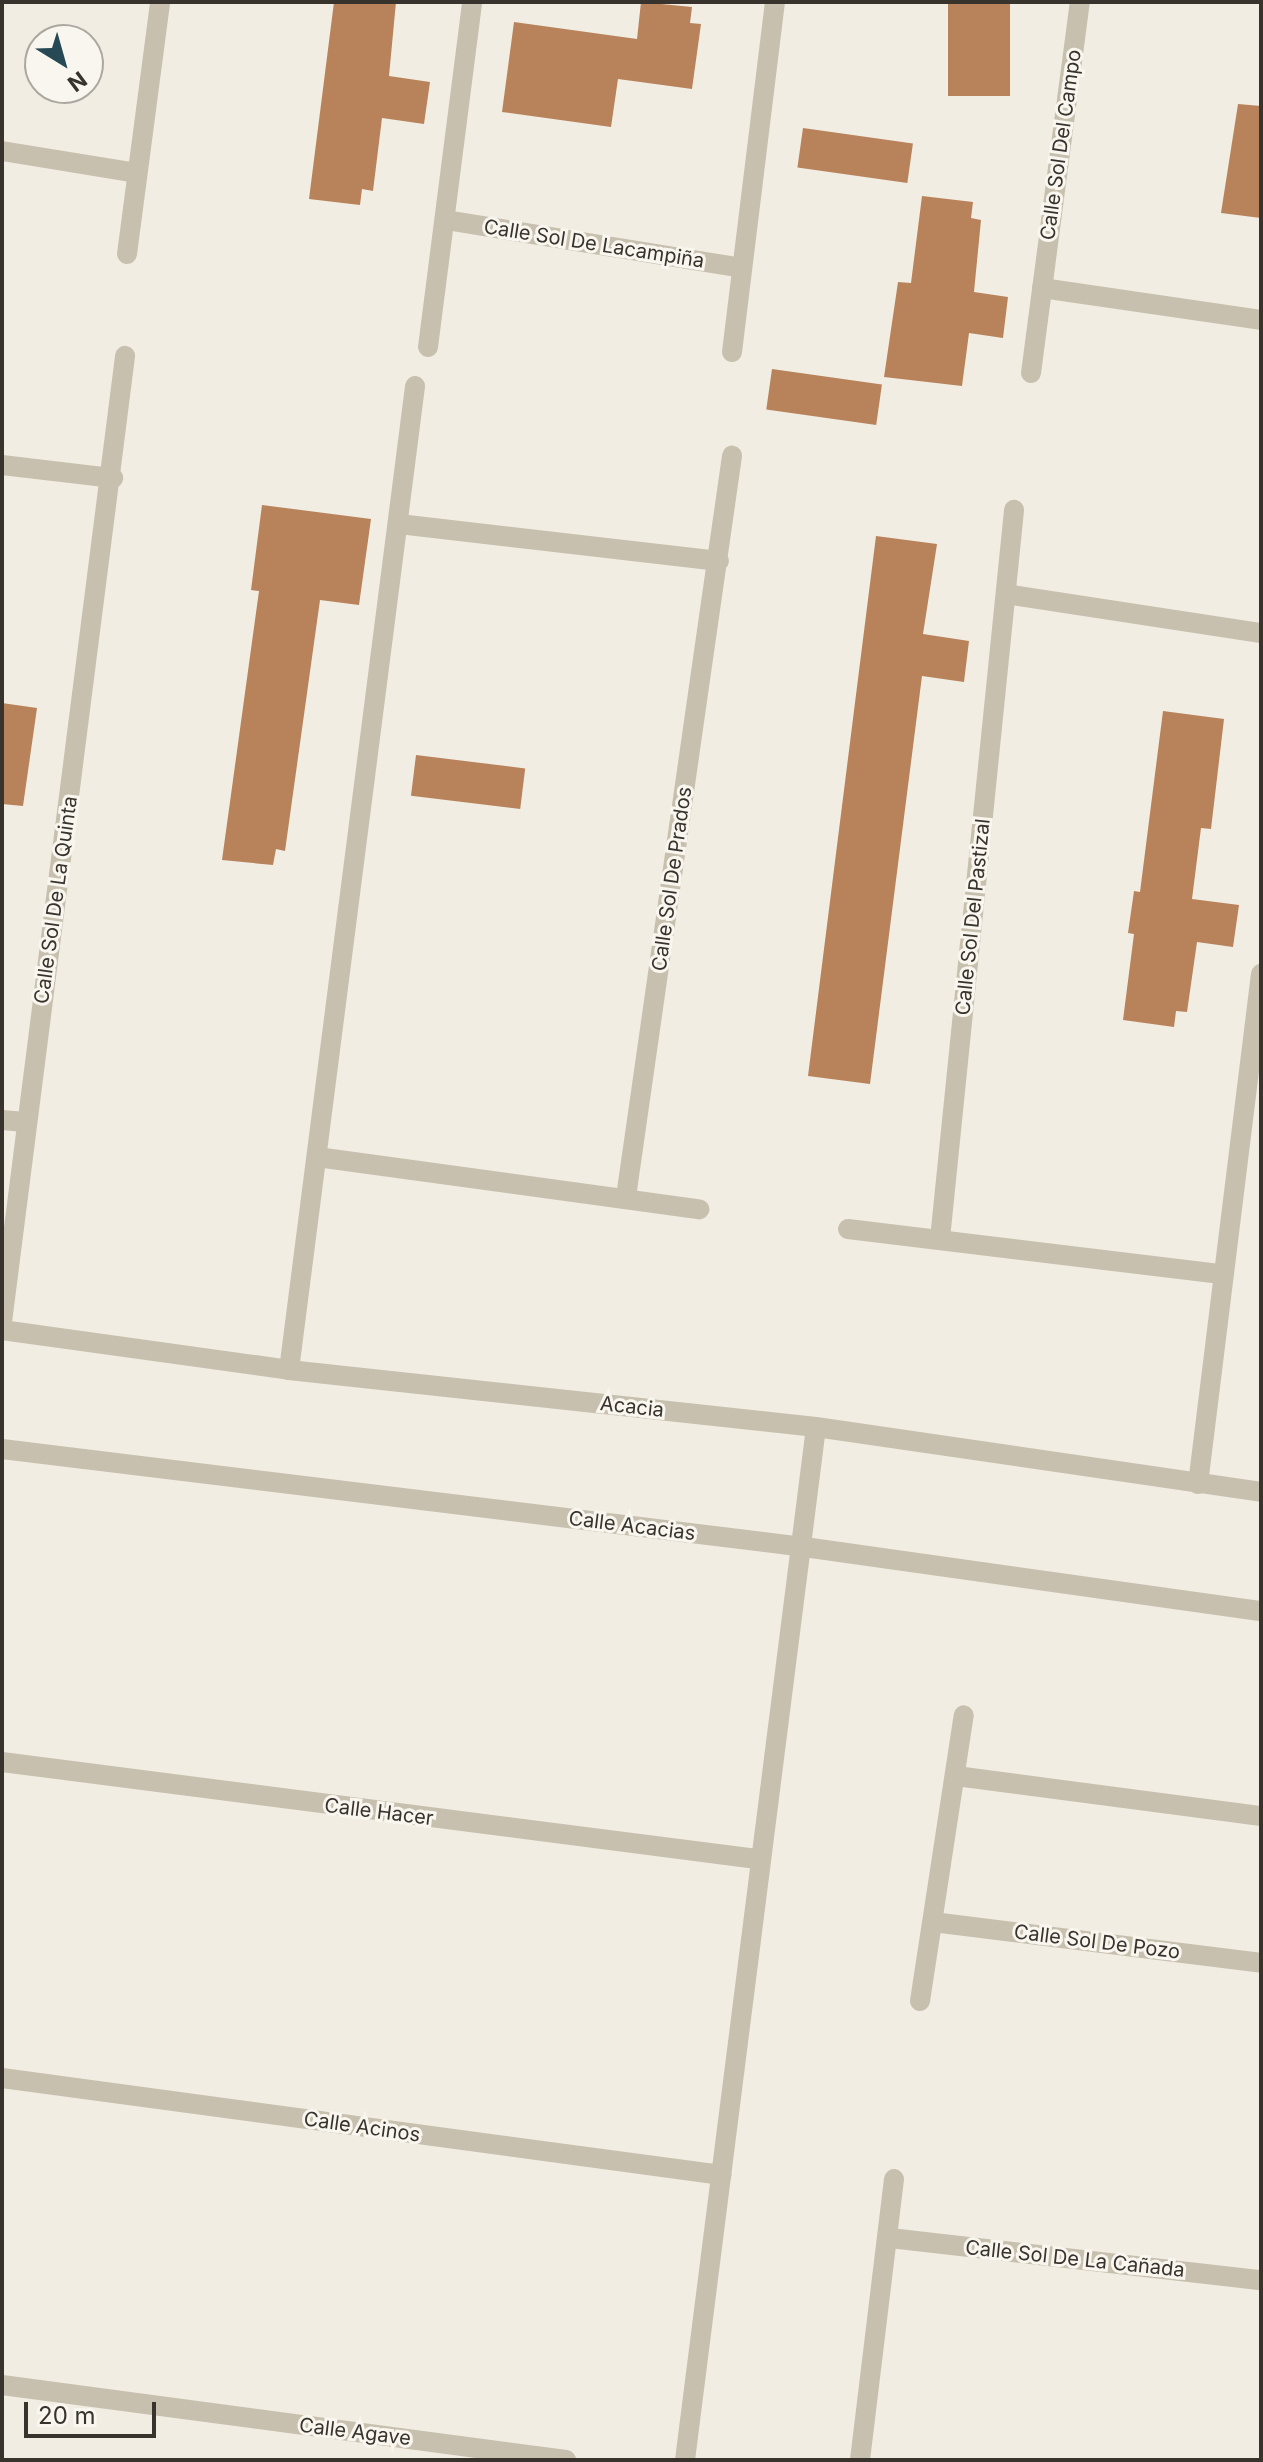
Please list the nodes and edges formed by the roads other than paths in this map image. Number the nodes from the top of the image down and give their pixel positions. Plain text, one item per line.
1 (160, 2) edge
2 (472, 2) edge
3 (775, 2) edge
4 (1080, 2) edge
5 (2, 151) edge
6 (136, 173) junction
7 (446, 220) junction
8 (127, 254) dead end
9 (742, 268) junction
10 (1042, 288) junction
11 (1261, 320) edge
12 (428, 347) dead end
13 (732, 352) dead end
14 (125, 356) dead end
15 (1031, 373) dead end
16 (415, 386) dead end
17 (732, 456) dead end
18 (2, 465) edge
19 (113, 478) junction
20 (1014, 510) dead end
21 (399, 524) junction
22 (719, 561) junction
23 (1006, 594) junction
24 (1261, 633) edge
25 (1261, 974) edge
26 (2, 1120) edge
27 (25, 1122) junction
28 (317, 1157) junction
29 (626, 1197) junction
30 (699, 1209) dead end
31 (848, 1229) dead end
32 (940, 1239) junction
33 (1221, 1274) junction
34 (2, 1322) edge
35 (2, 1330) edge
36 (289, 1370) junction
37 (816, 1427) junction
38 (2, 1449) edge
39 (1198, 1484) junction
40 (1261, 1492) edge
41 (797, 1546) junction
42 (1261, 1611) edge
43 (964, 1715) dead end
44 (2, 1762) edge
45 (956, 1776) junction
46 (1261, 1816) edge
47 (757, 1859) junction
48 (933, 1922) junction
49 (1261, 1963) edge
50 (920, 2001) dead end
51 (2, 2078) edge
52 (721, 2175) junction
53 (894, 2179) dead end
54 (890, 2238) junction
55 (1261, 2280) edge
56 (2, 2385) edge
57 (566, 2460) edge
58 (685, 2460) edge
59 (860, 2460) edge

1 - 6 street
2 - 7 street
3 - 9 street
4 - 10 street, Calle Sol Del Campo
5 - 6 street
6 - 8 street
7 - 9 street, Calle Sol De Lacampiña
7 - 12 street
9 - 13 street
10 - 11 street
10 - 15 street, Calle Sol Del Campo
14 - 19 street, Calle Sol De La Quinta
16 - 21 street
17 - 22 street, Calle Sol De Prados
18 - 19 street
19 - 27 street, Calle Sol De La Quinta
20 - 23 street, Calle Sol Del Pastizal
21 - 22 street
21 - 28 street
22 - 29 street, Calle Sol De Prados
23 - 24 street
23 - 32 street, Calle Sol Del Pastizal
25 - 33 street
26 - 27 street
27 - 34 street, Calle Sol De La Quinta
28 - 29 street
28 - 36 street
29 - 30 street
31 - 32 street
32 - 33 street
33 - 39 street
35 - 36 street, Acacia
36 - 37 street, Acacia
37 - 39 street, Acacia
37 - 41 street
38 - 41 street, Calle Acacias
39 - 40 street, Acacia
41 - 42 street, Calle Acacias
41 - 47 street
43 - 45 street
44 - 47 street, Calle Hacer
45 - 46 street
45 - 48 street
47 - 52 street
48 - 49 street, Calle Sol De Pozo
48 - 50 street
51 - 52 street, Calle Acinos
52 - 58 street
53 - 54 street
54 - 55 street, Calle Sol De La Cañada
54 - 59 street
56 - 57 street, Calle Agave

